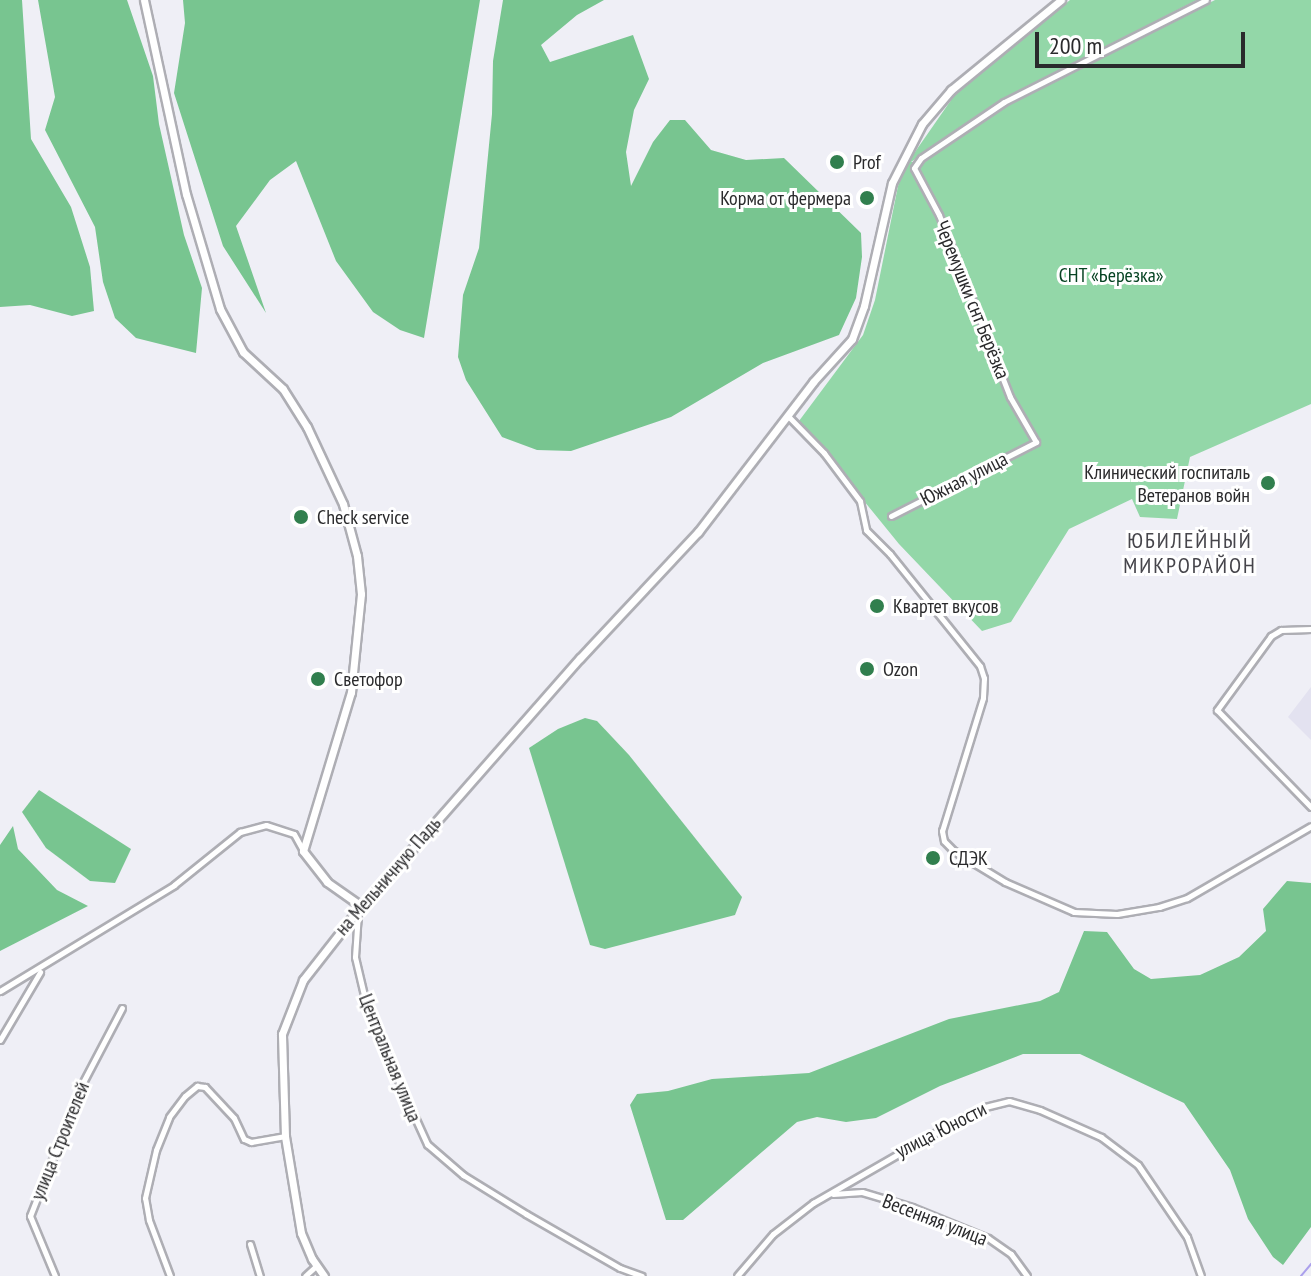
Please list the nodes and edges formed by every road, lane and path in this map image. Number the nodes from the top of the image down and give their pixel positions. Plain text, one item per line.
1 (144, 0) edge
2 (1061, 0) edge
3 (1206, 0) edge
4 (788, 416) junction
5 (1036, 442) joint
6 (891, 516) dead end
7 (1311, 629) edge
8 (1311, 807) edge
9 (1311, 826) edge
10 (303, 851) junction
11 (360, 908) junction
12 (41, 969) junction
13 (0, 991) edge
14 (122, 1008) dead end
15 (0, 1040) edge
16 (285, 1136) junction
17 (830, 1194) junction
18 (250, 1244) dead end
19 (316, 1266) junction
20 (55, 1276) edge
21 (170, 1276) edge
22 (260, 1276) edge
23 (305, 1276) edge
24 (324, 1276) edge
25 (642, 1276) edge
26 (737, 1276) edge
27 (1027, 1276) edge
28 (1201, 1276) edge

1 - 10 street
2 - 4 street, на Мельничную Падь
3 - 5 street, Черемушки снт Берёзка
4 - 9 street
4 - 11 street, на Мельничную Падь
5 - 6 street, Южная улица
7 - 8 street
10 - 11 street
10 - 12 street
11 - 16 street, на Мельничную Падь
11 - 25 street, Центральная улица
12 - 13 street
12 - 15 street
14 - 20 street, улица Строителей
16 - 19 street, на Мельничную Падь
16 - 21 street
17 - 26 street, улица Юности
17 - 27 street, Весенняя улица
17 - 28 street, улица Юности
18 - 22 street
19 - 23 street
19 - 24 street, на Мельничную Падь

